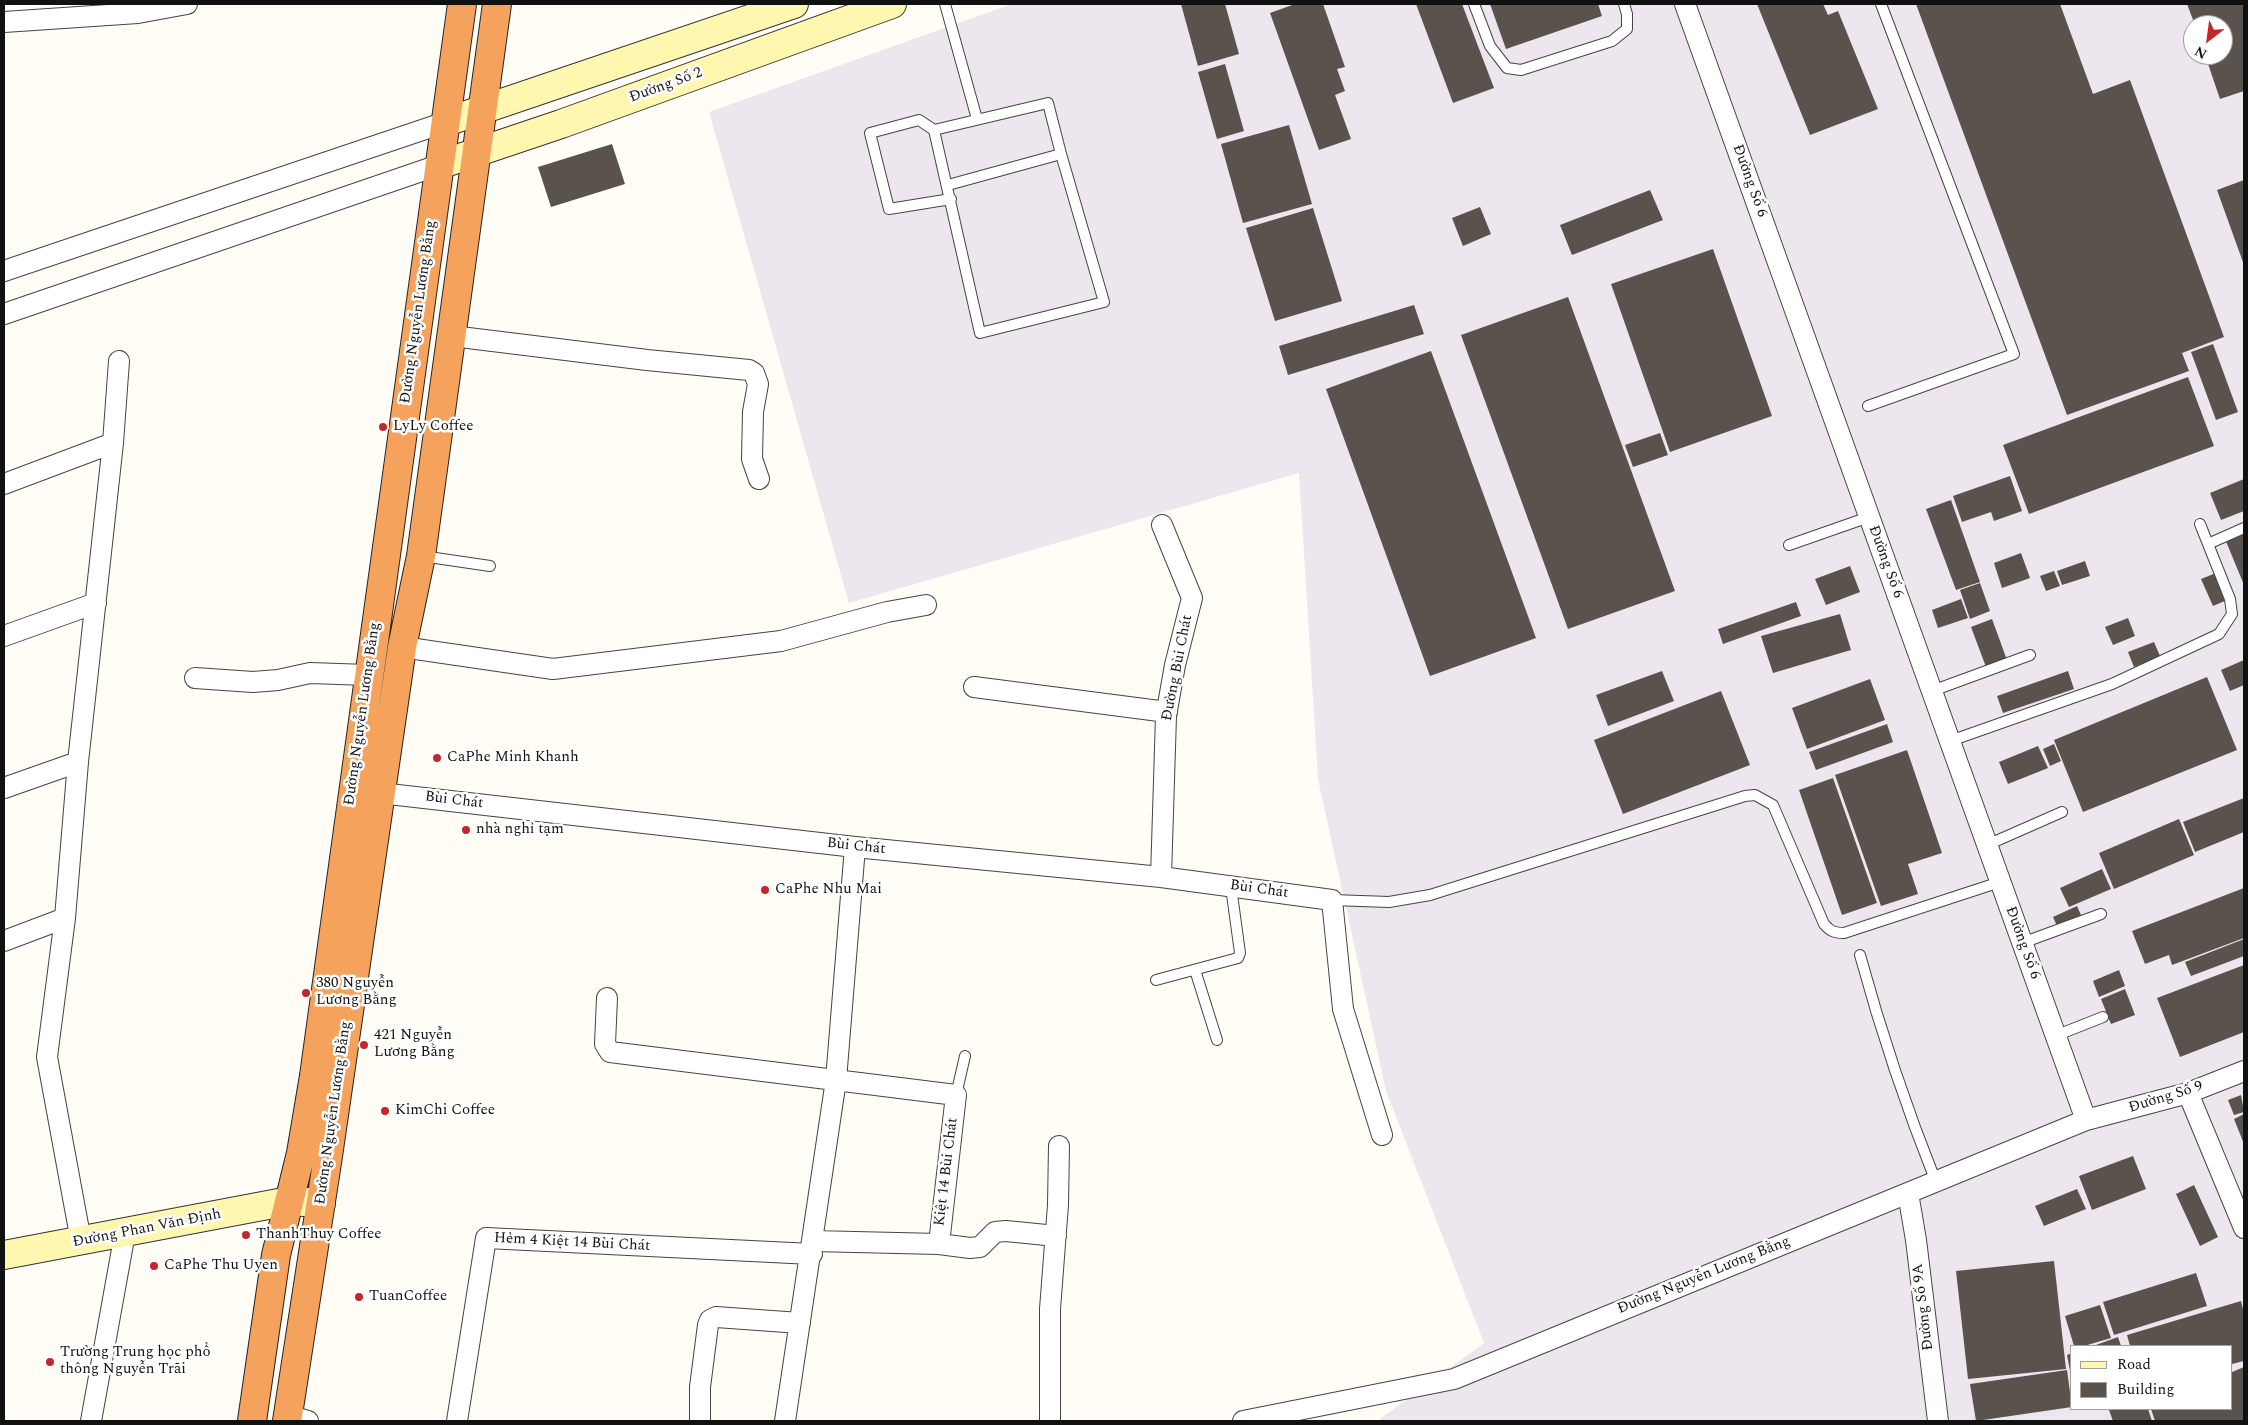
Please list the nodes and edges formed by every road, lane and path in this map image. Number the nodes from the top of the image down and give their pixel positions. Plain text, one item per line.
1 (187, 4) edge
2 (462, 4) edge
3 (497, 4) edge
4 (794, 4) edge
5 (892, 4) edge
6 (945, 4) edge
7 (1474, 4) edge
8 (1624, 4) edge
9 (1685, 4) edge
10 (1881, 4) edge
11 (4, 22) edge
12 (481, 111) junction
13 (977, 119) junction
14 (446, 122) junction
15 (934, 130) junction
16 (476, 153) junction
17 (1061, 154) junction
18 (439, 165) junction
19 (948, 185) junction
20 (951, 199) junction
21 (4, 272) edge
22 (4, 314) edge
23 (452, 336) junction
24 (120, 361) dead end
25 (1868, 406) dead end
26 (113, 444) junction
27 (759, 479) dead end
28 (4, 484) edge
29 (1869, 517) junction
30 (2200, 524) dead end
31 (1162, 525) dead end
32 (2244, 528) edge
33 (2208, 544) junction
34 (1789, 545) dead end
35 (421, 556) junction
36 (490, 566) dead end
37 (96, 603) junction
38 (926, 605) dead end
39 (4, 636) edge
40 (402, 648) junction
41 (2030, 655) dead end
42 (368, 675) junction
43 (195, 678) dead end
44 (974, 687) dead end
45 (1932, 691) junction
46 (1167, 712) junction
47 (1950, 741) junction
48 (78, 762) junction
49 (4, 788) edge
50 (380, 793) junction
51 (2062, 812) dead end
52 (1987, 845) junction
53 (856, 847) junction
54 (1161, 877) junction
55 (2000, 882) junction
56 (1231, 887) junction
57 (1332, 900) junction
58 (2101, 914) dead end
59 (65, 918) junction
60 (4, 941) edge
61 (2022, 943) junction
62 (1860, 955) dead end
63 (1195, 970) junction
64 (1156, 980) dead end
65 (607, 998) dead end
66 (2104, 1017) dead end
67 (2055, 1036) junction
68 (1217, 1040) dead end
69 (965, 1056) dead end
70 (2244, 1071) edge
71 (836, 1080) junction
72 (2188, 1094) junction
73 (956, 1095) junction
74 (2086, 1120) junction
75 (1382, 1135) dead end
76 (1059, 1146) dead end
77 (1936, 1182) junction
78 (1908, 1193) junction
79 (289, 1201) junction
80 (321, 1203) junction
81 (2244, 1228) edge
82 (125, 1233) junction
83 (1056, 1236) junction
84 (81, 1241) junction
85 (939, 1244) junction
86 (812, 1247) junction
87 (4, 1255) edge
88 (800, 1323) junction
89 (294, 1419) edge
90 (91, 1421) edge
91 (252, 1421) edge
92 (458, 1421) edge
93 (700, 1421) edge
94 (785, 1421) edge
95 (1050, 1421) edge
96 (1243, 1421) edge
97 (1938, 1421) edge

1 - 11 street
2 - 14 highway, Đường Nguyễn Lương Bằng
3 - 12 highway, Đường Nguyễn Lương Bằng
4 - 12 street
5 - 16 street, Đường Số 2
6 - 13 lane
7 - 8 lane
9 - 29 street, Đường Số 6
10 - 25 lane
12 - 14 street
12 - 16 highway, Đường Nguyễn Lương Bằng
13 - 15 lane
13 - 17 lane
14 - 18 highway, Đường Nguyễn Lương Bằng
14 - 21 street
15 - 19 lane
15 - 20 lane
16 - 18 street, Đường Số 2
16 - 23 highway, Đường Nguyễn Lương Bằng
17 - 19 lane
17 - 20 lane
18 - 22 street
18 - 42 highway, Đường Nguyễn Lương Bằng
19 - 20 lane
23 - 27 street
23 - 35 highway, Đường Nguyễn Lương Bằng
24 - 26 street
26 - 28 street
26 - 37 street
29 - 34 lane
29 - 45 street, Đường Số 6
30 - 33 lane
31 - 46 street, Đường Bùi Chát
32 - 33 lane
33 - 47 lane
35 - 36 lane
35 - 40 highway, Đường Nguyễn Lương Bằng
37 - 39 street
37 - 48 street
38 - 40 street
40 - 50 highway, Đường Nguyễn Lương Bằng
41 - 45 lane
42 - 43 street
42 - 79 highway, Đường Nguyễn Lương Bằng
44 - 46 street
45 - 47 street, Đường Số 6
46 - 54 street, Đường Bùi Chát
47 - 52 street, Đường Số 6
48 - 49 street
48 - 59 street
50 - 53 street, Bùi Chát
50 - 80 highway, Đường Nguyễn Lương Bằng
51 - 52 lane
52 - 55 street, Đường Số 6
53 - 54 street, Bùi Chát
53 - 71 street
54 - 56 street, Bùi Chát
55 - 57 lane
55 - 61 street, Đường Số 6
56 - 57 street, Bùi Chát
56 - 63 lane
57 - 75 street
58 - 61 lane
59 - 60 street
59 - 84 street
61 - 67 street, Đường Số 6
62 - 77 lane
63 - 64 lane
63 - 68 lane
65 - 71 street
66 - 67 lane
67 - 74 street, Đường Số 6
69 - 73 lane
70 - 72 street, Đường Số 9
71 - 73 street
71 - 86 street
72 - 74 street, Đường Số 9
72 - 81 street
73 - 85 street, Kiệt 14 Bùi Chát
74 - 77 street, Đường Nguyễn Lương Bằng
76 - 83 street
77 - 78 street, Đường Nguyễn Lương Bằng
78 - 96 street, Đường Nguyễn Lương Bằng
78 - 97 street, Đường Số 9A
79 - 80 street, Đường Phan Văn Định
79 - 82 street, Đường Phan Văn Định
79 - 91 highway, Đường Nguyễn Lương Bằng
80 - 89 highway, Đường Nguyễn Lương Bằng
82 - 84 street, Đường Phan Văn Định
82 - 90 street
83 - 85 street
83 - 95 street
84 - 87 street, Đường Phan Văn Định
85 - 86 street, Kiệt 14 Bùi Chát
86 - 88 street
86 - 92 street, Hẻm 4 Kiệt 14 Bùi Chát
88 - 93 street
88 - 94 street

